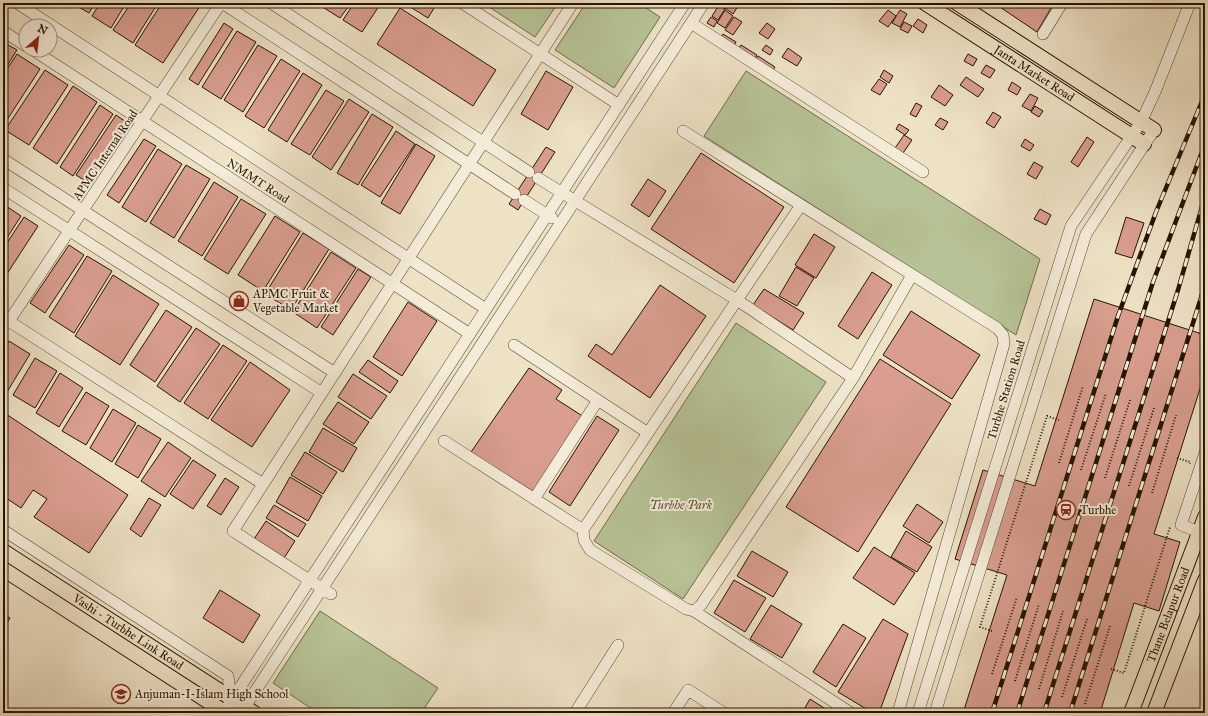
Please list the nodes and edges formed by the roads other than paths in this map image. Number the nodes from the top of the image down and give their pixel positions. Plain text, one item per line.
1 (17, 3) edge
2 (222, 3) edge
3 (271, 3) edge
4 (462, 3) edge
5 (573, 3) edge
6 (686, 3) edge
7 (704, 3) edge
8 (925, 3) edge
9 (957, 3) edge
10 (1062, 3) edge
11 (1190, 3) edge
12 (691, 23) junction
13 (3, 31) edge
14 (1043, 34) dead end
15 (18, 41) edge
16 (540, 54) junction
17 (45, 58) edge
18 (160, 96) junction
19 (619, 105) junction
20 (142, 121) junction
21 (1141, 122) junction
22 (1154, 130) joint
23 (683, 131) dead end
24 (1131, 136) junction
25 (483, 142) junction
26 (1144, 144) junction
27 (3, 159) edge
28 (469, 164) junction
29 (923, 172) dead end
30 (3, 188) edge
31 (562, 193) junction
32 (575, 202) junction
33 (801, 205) junction
34 (83, 211) junction
35 (547, 215) junction
36 (560, 224) junction
37 (70, 231) junction
38 (409, 258) junction
39 (912, 275) junction
40 (392, 284) junction
41 (737, 300) junction
42 (483, 313) junction
43 (6, 319) edge
44 (493, 326) junction
45 (470, 334) junction
46 (1035, 339) junction
47 (1051, 344) junction
48 (514, 345) dead end
49 (335, 373) junction
50 (853, 378) junction
51 (322, 393) junction
52 (598, 400) junction
53 (415, 418) junction
54 (429, 427) junction
55 (648, 433) junction
56 (444, 441) dead end
57 (1205, 453) edge
58 (263, 484) junction
59 (534, 499) junction
60 (981, 512) junction
61 (997, 517) junction
62 (1205, 517) edge
63 (3, 530) edge
64 (583, 530) junction
65 (1202, 533) edge
66 (3, 552) edge
67 (3, 569) edge
68 (310, 580) junction
69 (1205, 580) edge
70 (327, 591) junction
71 (694, 611) junction
72 (618, 645) dead end
73 (928, 680) junction
74 (944, 684) junction
75 (231, 699) junction
76 (246, 711) edge
77 (225, 712) edge
78 (575, 713) edge
79 (673, 713) edge
80 (724, 713) edge
81 (851, 713) edge
82 (898, 713) edge
83 (918, 713) edge
84 (935, 713) edge
85 (1131, 713) edge
86 (1154, 713) edge

1 - 18 street
2 - 18 street, APMC Internal Road
2 - 28 street
3 - 25 street
4 - 16 street
5 - 16 street
6 - 19 street
7 - 12 street
8 - 24 main road, Janta Market Road
9 - 21 main road, Janta Market Road
10 - 14 street
11 - 21 street, Turbhe Station Road
12 - 29 street
12 - 32 street
13 - 15 street
16 - 19 street
16 - 25 street
17 - 20 street, NMMT Road
18 - 20 street, APMC Internal Road
18 - 38 street
19 - 31 street
20 - 34 street, APMC Internal Road
20 - 40 street, NMMT Road
21 - 22 main road, Janta Market Road
21 - 24 street, Turbhe Station Road
22 - 26 street
23 - 33 street
24 - 26 main road, Janta Market Road
24 - 46 street, Turbhe Station Road
25 - 28 street
25 - 31 street
26 - 47 street
27 - 34 street
28 - 35 street
28 - 38 street
30 - 37 street
31 - 32 street
31 - 35 street
32 - 36 street
32 - 41 street
33 - 39 street
33 - 41 street
34 - 37 street, APMC Internal Road
34 - 49 street
35 - 36 street
35 - 42 street
36 - 44 street
37 - 43 street, APMC Internal Road
37 - 51 street
38 - 40 street
38 - 42 street
39 - 50 street
39 - 82 street
40 - 45 street, NMMT Road
40 - 49 street
41 - 50 street
41 - 55 street
42 - 44 street
42 - 45 street
43 - 58 street
44 - 54 street
45 - 53 street
46 - 47 street
46 - 60 street, Turbhe Station Road
47 - 61 street
48 - 52 street
49 - 51 street
50 - 71 street
51 - 58 street
52 - 55 street
52 - 59 street
53 - 54 street
53 - 68 street
54 - 70 street
55 - 64 street
56 - 59 street
57 - 65 street
58 - 68 street
59 - 64 street
60 - 61 street
60 - 73 street, Turbhe Station Road
61 - 74 street
62 - 65 main road, Thane Belapur Road
63 - 75 street
64 - 71 street
65 - 85 main road, Thane Belapur Road
66 - 75 main road, Vashi - Turbhe Link Road
67 - 77 main road, Vashi - Turbhe Link Road
68 - 70 street
68 - 75 street
69 - 86 main road, Thane Belapur Road
70 - 76 street
71 - 81 street
72 - 78 street
73 - 74 street
73 - 83 street, Turbhe Station Road
74 - 84 street
75 - 76 main road, Vashi - Turbhe Link Road
75 - 77 street
79 - 80 street

